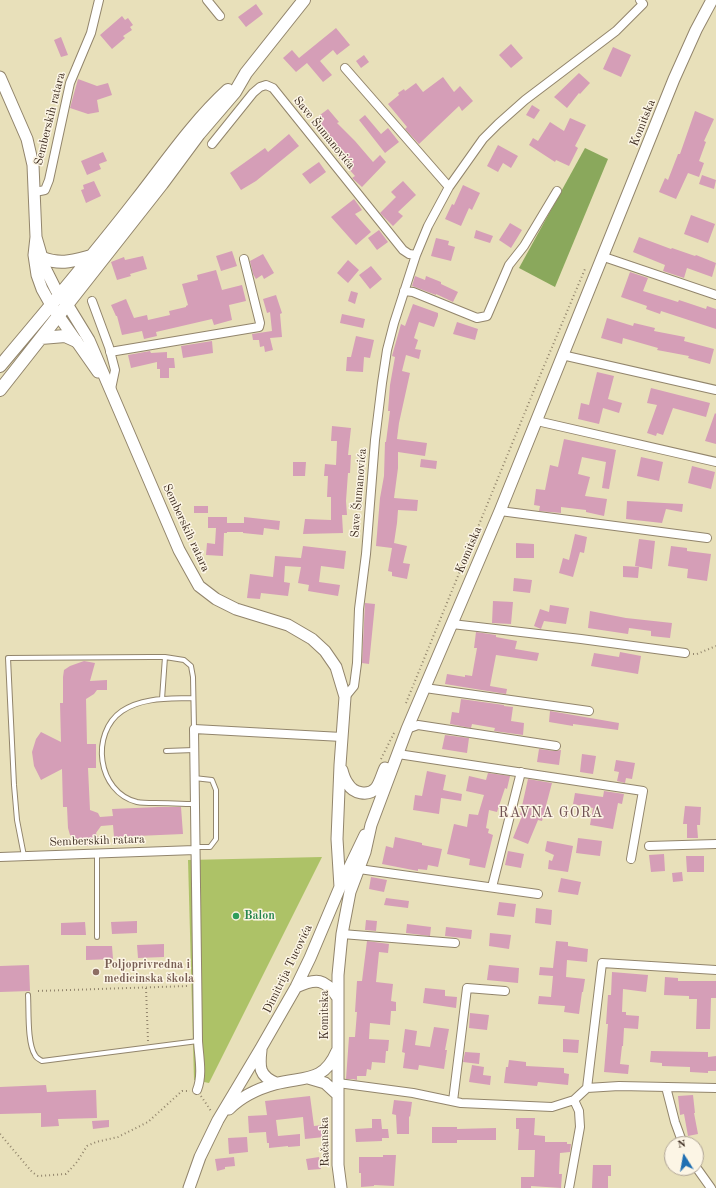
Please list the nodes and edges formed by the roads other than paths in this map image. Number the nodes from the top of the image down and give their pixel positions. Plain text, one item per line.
1 (99, 0) edge
2 (207, 0) edge
3 (304, 0) edge
4 (712, 0) edge
5 (643, 1) edge
6 (220, 16) dead end
7 (345, 68) dead end
8 (246, 73) junction
9 (0, 77) edge
10 (212, 144) dead end
11 (449, 187) junction
12 (558, 191) dead end
13 (35, 192) junction
14 (36, 236) junction
15 (416, 255) junction
16 (91, 256) junction
17 (604, 257) junction
18 (42, 258) junction
19 (244, 260) dead end
20 (404, 291) junction
21 (59, 294) junction
22 (716, 295) edge
23 (92, 301) dead end
24 (67, 304) junction
25 (51, 305) junction
26 (59, 315) junction
27 (41, 338) junction
28 (76, 341) junction
29 (110, 352) junction
30 (562, 355) junction
31 (0, 366) edge
32 (110, 389) junction
33 (0, 390) edge
34 (716, 390) edge
35 (537, 422) junction
36 (716, 462) edge
37 (500, 511) junction
38 (707, 538) dead end
39 (452, 624) junction
40 (686, 653) road end
41 (165, 657) junction
42 (425, 688) junction
43 (345, 697) junction
44 (193, 698) junction
45 (162, 699) junction
46 (589, 711) dead end
47 (194, 729) junction
48 (407, 729) junction
49 (342, 737) junction
50 (556, 746) dead end
51 (194, 750) junction
52 (166, 751) dead end
53 (398, 754) junction
54 (340, 765) junction
55 (521, 772) junction
56 (194, 778) junction
57 (195, 804) junction
58 (371, 825) joint
59 (337, 839) junction
60 (716, 844) edge
61 (649, 846) dead end
62 (195, 848) junction
63 (97, 854) junction
64 (24, 856) junction
65 (0, 857) edge
66 (631, 859) dead end
67 (354, 868) junction
68 (340, 887) junction
69 (492, 887) junction
70 (538, 894) dead end
71 (342, 934) junction
72 (97, 937) dead end
73 (455, 943) dead end
74 (716, 970) edge
75 (296, 987) junction
76 (505, 991) dead end
77 (28, 995) dead end
78 (338, 998) junction
79 (198, 1041) junction
80 (262, 1048) junction
81 (338, 1048) junction
82 (308, 1078) junction
83 (276, 1083) junction
84 (338, 1083) junction
85 (666, 1087) junction
86 (587, 1088) junction
87 (716, 1088) edge
88 (197, 1090) road end
89 (338, 1095) junction
90 (574, 1100) junction
91 (453, 1101) junction
92 (218, 1120) junction
93 (680, 1136) edge
94 (702, 1176) edge
95 (190, 1188) edge
96 (341, 1188) edge
97 (569, 1188) edge
98 (711, 1188) edge

1 - 13 street, Semberskih ratara
2 - 6 street
3 - 8 main road
4 - 17 main road, Komitska
5 - 11 street, Save Šumanovića
7 - 11 street
8 - 16 main road
8 - 24 main road
9 - 13 main road, Semberskih ratara
10 - 15 street, Save Šumanovića
11 - 15 street, Save Šumanovića
12 - 20 street
13 - 14 main road, Semberskih ratara
14 - 18 main road
14 - 25 main road
15 - 20 street, Save Šumanovića
16 - 18 main road
16 - 21 main road
17 - 22 street
17 - 30 main road, Komitska
18 - 21 main road
19 - 29 street
20 - 43 street, Save Šumanovića
21 - 24 main road
21 - 25 main road
23 - 29 street
24 - 26 main road
24 - 32 main road
25 - 26 main road
25 - 31 main road
26 - 27 main road
26 - 28 main road
27 - 28 main road
27 - 33 main road
28 - 32 main road
29 - 32 street
30 - 34 street
30 - 35 main road, Komitska
32 - 43 main road, Semberskih ratara
35 - 36 street
35 - 37 main road, Komitska
37 - 38 street
37 - 39 main road, Komitska
39 - 40 street
39 - 42 main road, Komitska
41 - 44 lane
41 - 45 lane
41 - 64 lane
42 - 46 street
42 - 48 main road, Komitska
43 - 49 main road, Semberskih ratara
44 - 45 lane
44 - 47 lane
45 - 57 lane
47 - 49 street
47 - 51 street
48 - 50 street
48 - 53 main road, Komitska
48 - 54 main road
49 - 54 main road, Semberskih ratara
51 - 52 lane
51 - 56 street
53 - 55 street
53 - 58 main road, Komitska
54 - 59 main road, Semberskih ratara
55 - 66 street
55 - 69 street
56 - 57 street
56 - 62 lane
57 - 62 street
58 - 67 main road, Dimitrija Tucovića
59 - 67 main road
59 - 68 main road, Semberskih ratara
60 - 61 street
62 - 63 street, Semberskih ratara
62 - 79 street
63 - 64 street, Semberskih ratara
63 - 72 lane
64 - 65 street, Semberskih ratara
67 - 68 main road, Dimitrija Tucovića
67 - 69 street
67 - 71 main road, Komitska
68 - 75 main road, Dimitrija Tucovića
69 - 70 street
71 - 73 street
71 - 78 main road, Komitska
74 - 86 street
75 - 78 main road
75 - 80 main road, Dimitrija Tucovića
76 - 91 street
77 - 79 lane
78 - 81 main road, Komitska
79 - 88 street
80 - 83 main road
80 - 92 main road, Dimitrija Tucovića
81 - 82 main road, Dimitrija Tucovića
81 - 84 main road, Komitska
82 - 83 main road, Dimitrija Tucovića
82 - 89 main road, Dimitrija Tucovića
83 - 92 main road, Dimitrija Tucovića
84 - 89 main road, Komitska
84 - 91 street
85 - 86 street
85 - 87 street
85 - 93 street
86 - 90 street
89 - 96 main road, Račanska
90 - 91 street
90 - 97 street
92 - 95 main road, Dimitrija Tucovića
94 - 98 street

